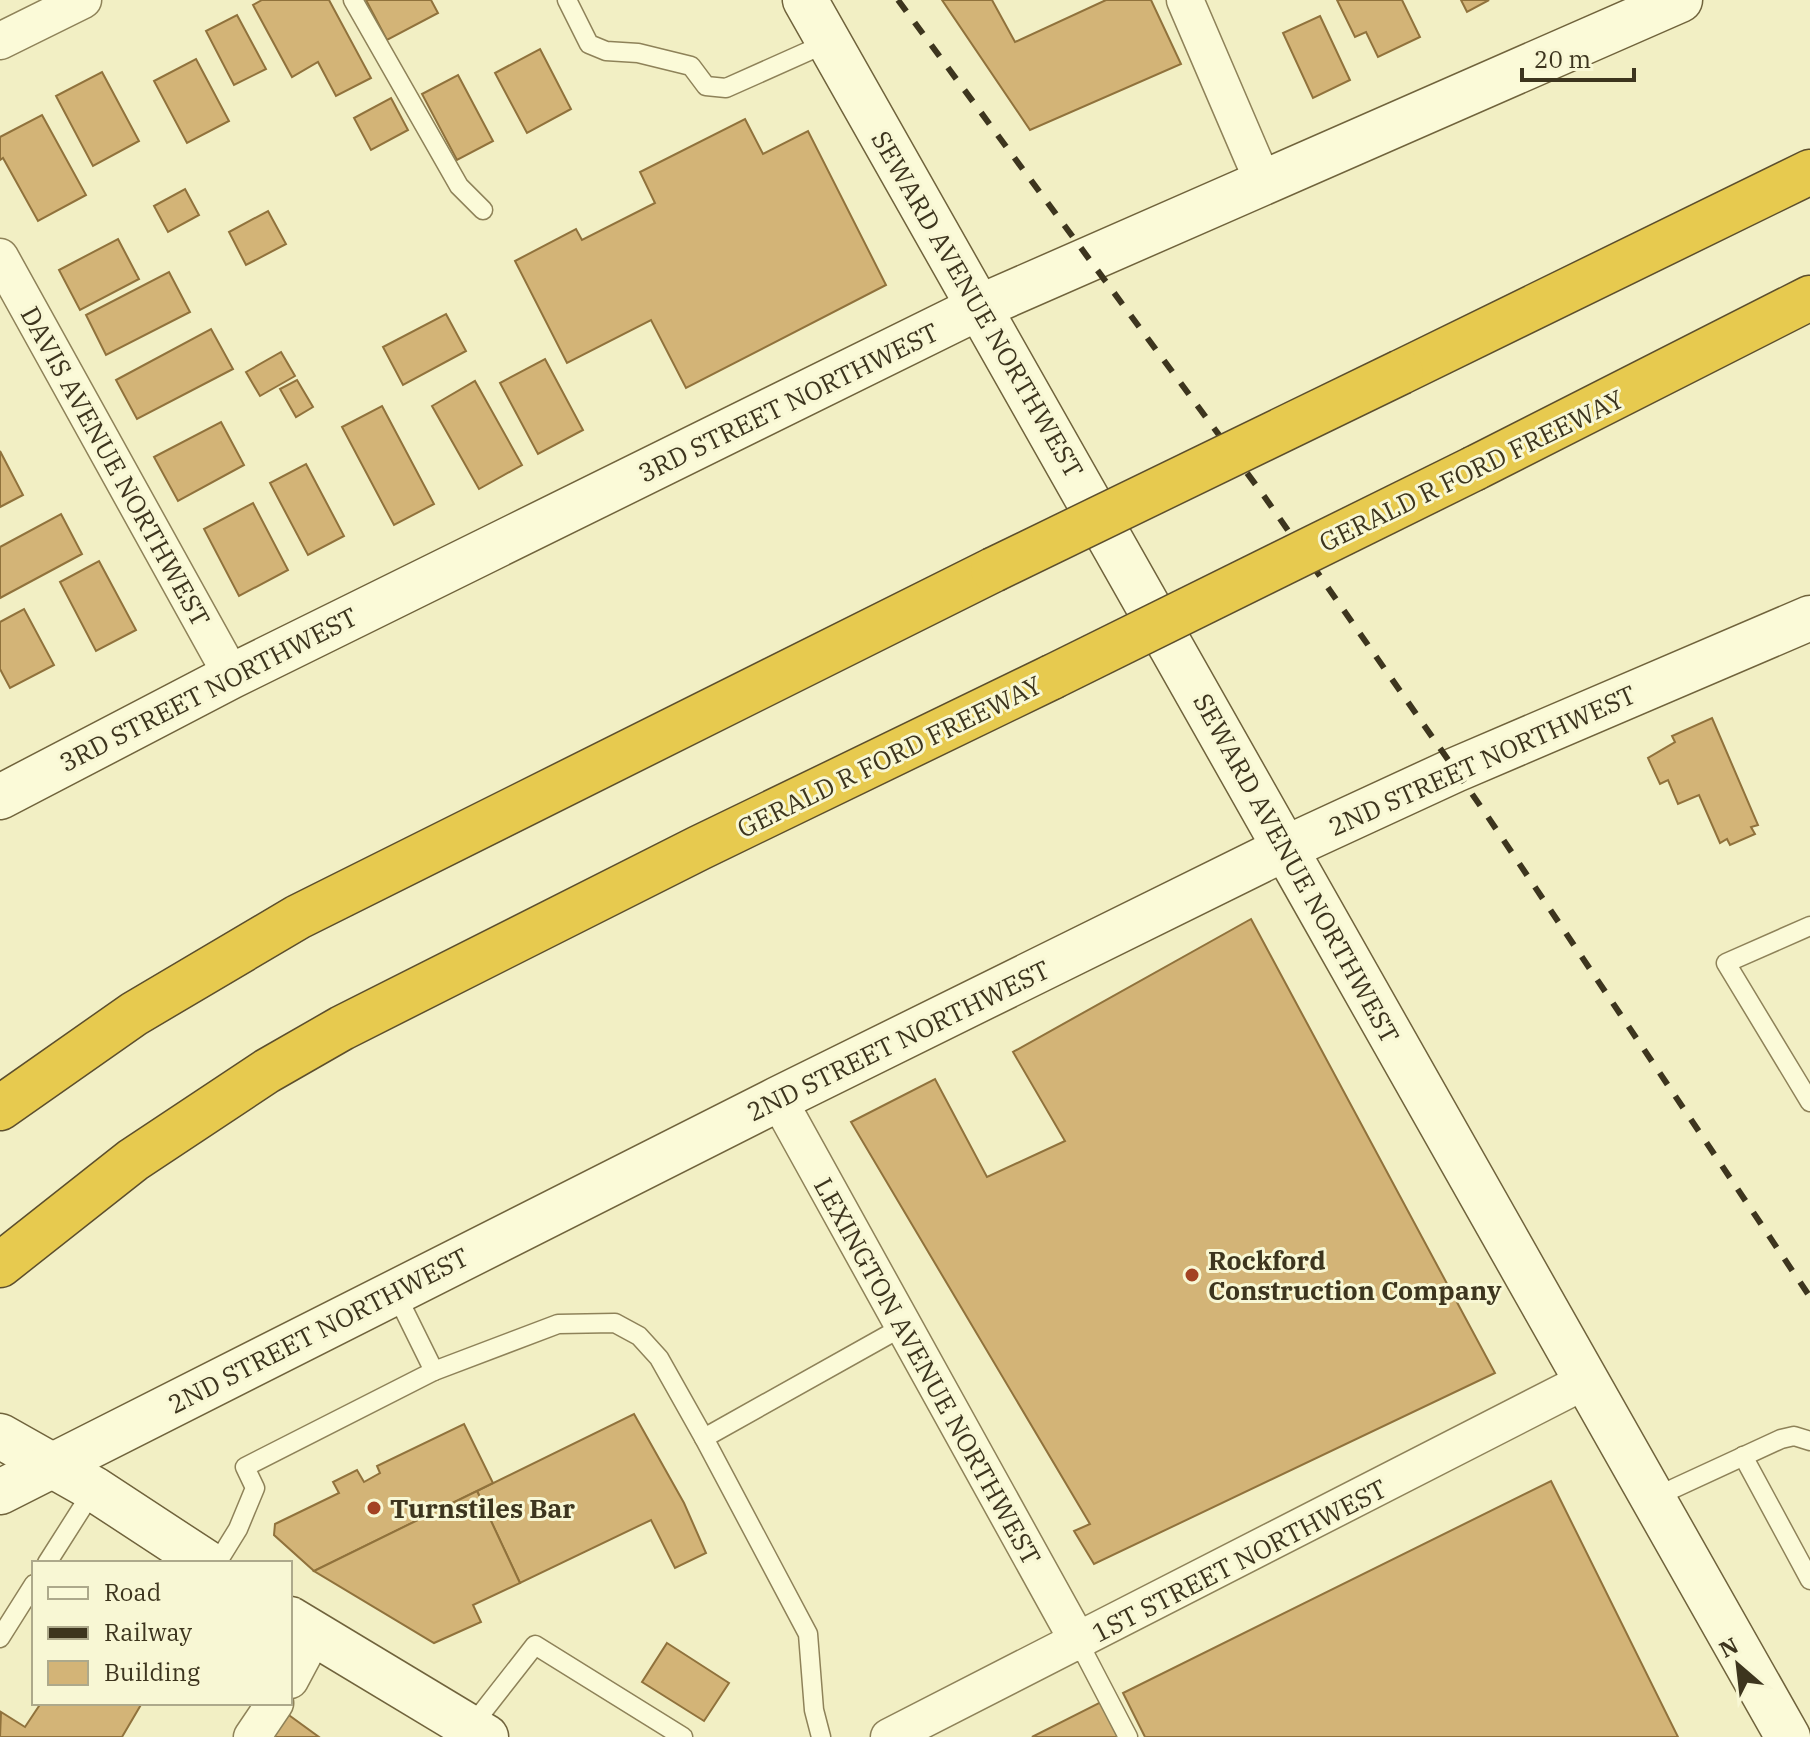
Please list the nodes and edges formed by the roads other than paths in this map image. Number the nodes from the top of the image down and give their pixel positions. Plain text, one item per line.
1 (83, 0) edge
2 (353, 0) edge
3 (567, 0) edge
4 (805, 0) edge
5 (1185, 0) edge
6 (1680, 0) edge
7 (0, 41) edge
8 (829, 42) junction
9 (1810, 172) edge
10 (1264, 184) junction
11 (483, 210) dead end
12 (0, 257) edge
13 (1810, 298) edge
14 (982, 306) junction
15 (1810, 618) edge
16 (232, 676) junction
17 (0, 797) edge
18 (1286, 848) junction
19 (1810, 926) edge
20 (778, 1099) junction
21 (1810, 1102) edge
22 (0, 1108) edge
23 (16, 1252) edge
24 (395, 1292) junction
25 (904, 1326) junction
26 (434, 1371) junction
27 (1587, 1380) junction
28 (0, 1436) edge
29 (704, 1438) junction
30 (1810, 1441) edge
31 (1743, 1456) junction
32 (49, 1465) junction
33 (94, 1489) junction
34 (0, 1492) edge
35 (1653, 1498) junction
36 (48, 1561) edge
37 (204, 1561) edge
38 (218, 1561) edge
39 (1810, 1580) edge
40 (32, 1587) edge
41 (302, 1627) edge
42 (0, 1638) edge
43 (1079, 1643) junction
44 (292, 1671) edge
45 (274, 1705) edge
46 (478, 1732) edge
47 (252, 1737) edge
48 (683, 1737) edge
49 (821, 1737) edge
50 (889, 1737) edge
51 (1128, 1737) edge
52 (1788, 1737) edge

1 - 7 street
2 - 11 lane
3 - 8 lane
4 - 8 street, SEWARD AVENUE NORTHWEST
5 - 10 street
6 - 10 street, 3RD STREET NORTHWEST
8 - 14 street, SEWARD AVENUE NORTHWEST
9 - 22 highway, bridge
10 - 14 street, 3RD STREET NORTHWEST
12 - 16 street, DAVIS AVENUE NORTHWEST
13 - 23 highway, GERALD R FORD FREEWAY, bridge
14 - 16 street, 3RD STREET NORTHWEST
14 - 18 street, SEWARD AVENUE NORTHWEST
15 - 18 street, 2ND STREET NORTHWEST
16 - 17 street, 3RD STREET NORTHWEST
18 - 20 street, 2ND STREET NORTHWEST
18 - 27 street, SEWARD AVENUE NORTHWEST
19 - 21 lane
20 - 24 street, 2ND STREET NORTHWEST
20 - 25 street, LEXINGTON AVENUE NORTHWEST
24 - 26 lane
24 - 32 street, 2ND STREET NORTHWEST
25 - 29 lane
25 - 43 street, LEXINGTON AVENUE NORTHWEST
26 - 29 lane
26 - 38 lane
27 - 35 street, SEWARD AVENUE NORTHWEST
27 - 43 street, 1ST STREET NORTHWEST
28 - 32 street
29 - 49 lane
30 - 31 lane
31 - 35 lane
31 - 39 lane
32 - 33 street
32 - 34 street, 2ND STREET NORTHWEST
33 - 36 lane
33 - 37 street
35 - 52 street, SEWARD AVENUE NORTHWEST
40 - 42 lane
41 - 44 street
41 - 46 street
43 - 50 street, 1ST STREET NORTHWEST
43 - 51 lane
45 - 47 street
46 - 48 lane

